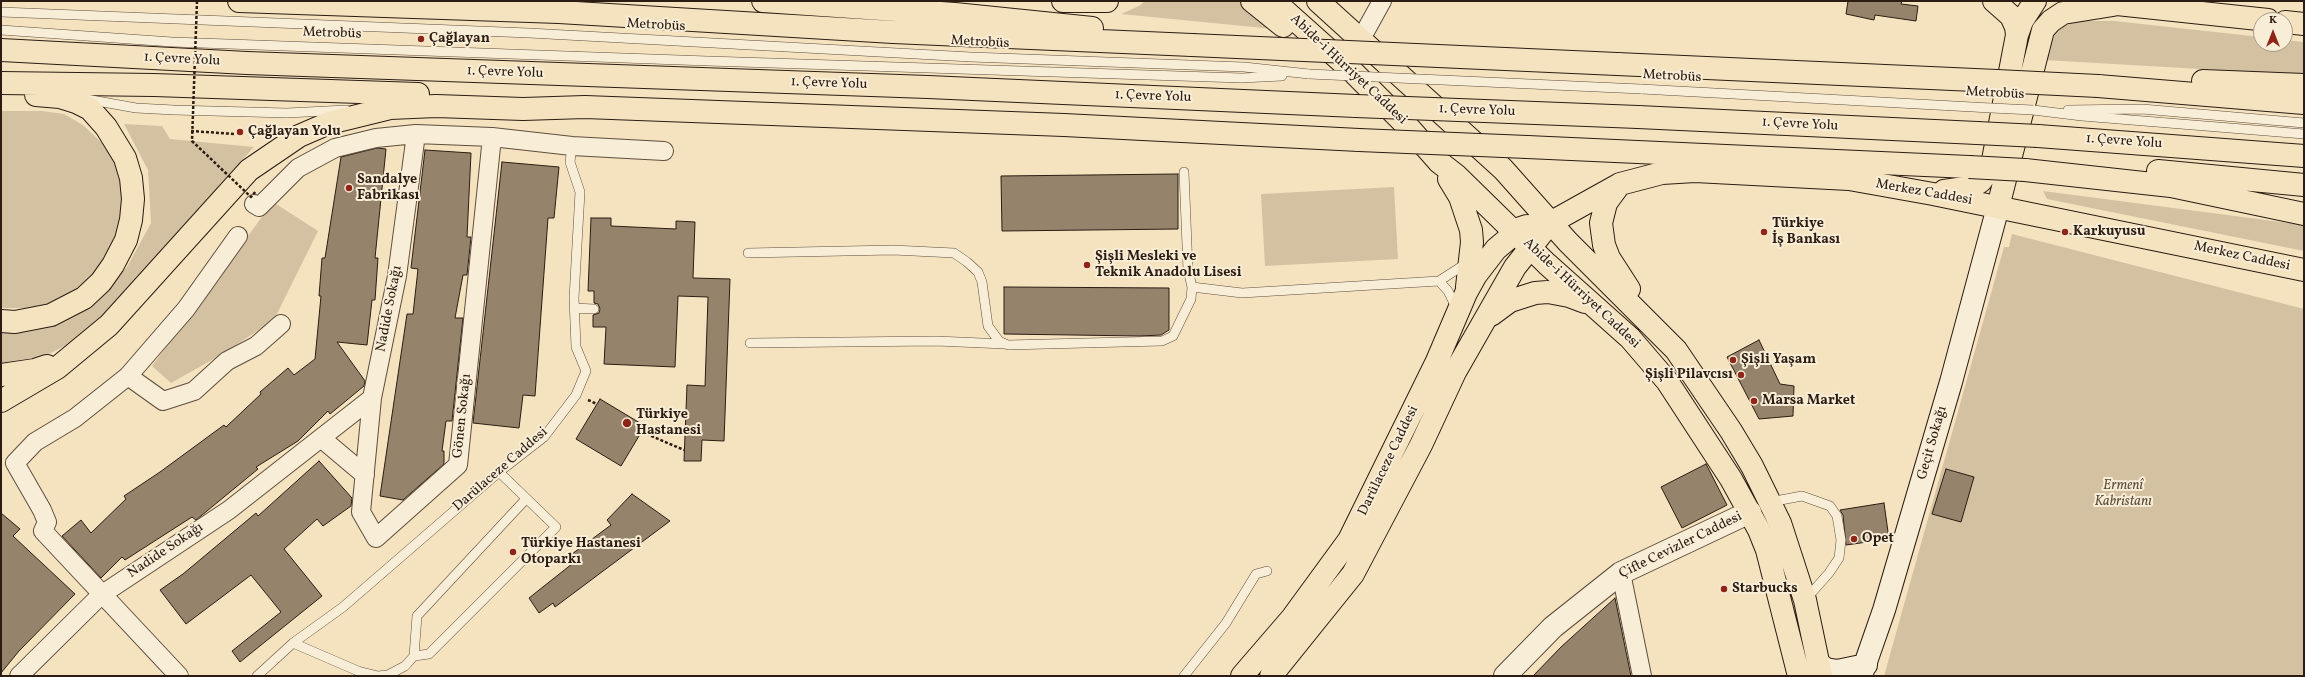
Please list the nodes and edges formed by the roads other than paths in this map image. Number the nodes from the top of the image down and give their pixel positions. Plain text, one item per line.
1 (239, 1) edge
2 (763, 1) edge
3 (1063, 1) edge
4 (1107, 1) edge
5 (1252, 1) edge
6 (1274, 1) edge
7 (1318, 1) edge
8 (1331, 1) edge
9 (1382, 1) edge
10 (1994, 1) edge
11 (2035, 1) edge
12 (2103, 2) edge
13 (1, 12) edge
14 (2253, 18) edge
15 (2293, 23) edge
16 (2304, 24) edge
17 (1, 30) edge
18 (1354, 32) junction
19 (2017, 35) junction
20 (1192, 45) junction
21 (1, 50) edge
22 (1350, 69) junction
23 (1309, 74) junction
24 (1, 83) edge
25 (2304, 85) edge
26 (2098, 86) junction
27 (1, 94) edge
28 (60, 97) junction
29 (2304, 103) edge
30 (585, 106) junction
31 (390, 108) junction
32 (2033, 110) junction
33 (2304, 123) edge
34 (416, 134) junction
35 (2304, 134) edge
36 (492, 137) junction
37 (664, 151) dead end
38 (571, 154) junction
39 (2304, 156) edge
40 (1439, 162) junction
41 (2025, 170) junction
42 (1184, 172) dead end
43 (1620, 184) junction
44 (2304, 185) edge
45 (1933, 194) junction
46 (255, 197) road end
47 (1998, 207) junction
48 (1492, 212) junction
49 (2304, 214) edge
50 (1550, 223) junction
51 (1515, 233) junction
52 (238, 236) dead end
53 (1532, 248) junction
54 (748, 253) dead end
55 (1471, 259) junction
56 (2304, 270) edge
57 (1439, 281) junction
58 (1192, 287) junction
59 (1462, 303) junction
60 (1594, 305) junction
61 (574, 308) junction
62 (594, 309) dead end
63 (1485, 321) junction
64 (1, 322) edge
65 (1650, 322) junction
66 (281, 324) dead end
67 (750, 344) dead end
68 (1008, 345) junction
69 (81, 350) junction
70 (1, 374) edge
71 (128, 376) junction
72 (372, 398) junction
73 (1, 401) edge
74 (321, 438) junction
75 (8, 468) edge
76 (499, 472) junction
77 (365, 475) junction
78 (526, 499) junction
79 (1770, 502) junction
80 (1750, 512) junction
81 (1267, 571) dead end
82 (1621, 573) junction
83 (101, 595) junction
84 (1805, 600) junction
85 (294, 644) junction
86 (414, 656) junction
87 (1820, 670) edge
88 (1863, 670) edge
89 (19, 676) edge
90 (179, 676) edge
91 (257, 676) edge
92 (1184, 676) edge
93 (1242, 676) edge
94 (1271, 676) edge
95 (1505, 676) edge
96 (1642, 676) edge
97 (1799, 676) edge

1 - 20 main road
2 - 20 main road
3 - 4 main road
5 - 22 main road
6 - 22 main road, Abide-i Hürriyet Caddesi
7 - 18 main road, Abide-i Hürriyet Caddesi
8 - 18 main road
9 - 18 street
10 - 19 main road
11 - 19 main road
12 - 14 main road
12 - 47 main road
13 - 23 lane, Metrobüs
15 - 16 main road
17 - 23 lane, Metrobüs
18 - 50 main road, Abide-i Hürriyet Caddesi
19 - 45 main road
20 - 26 main road, bridge
21 - 39 main road, 1. Çevre Yolu, bridge
22 - 40 main road, Abide-i Hürriyet Caddesi
23 - 32 lane, Metrobüs, bridge
24 - 30 main road
25 - 26 main road
26 - 29 main road
27 - 28 main road
28 - 31 lane
28 - 64 main road
30 - 31 main road
30 - 41 main road, bridge
31 - 69 main road
32 - 33 lane, Metrobüs
32 - 35 lane, Metrobüs
34 - 36 street
34 - 46 street
34 - 72 street, Nadide Sokağı
36 - 38 street
36 - 77 street, Gönen Sokağı
37 - 38 street
38 - 61 lane, Darülaceze Caddesi
40 - 48 main road, Abide-i Hürriyet Caddesi
40 - 55 main road
41 - 44 main road
41 - 49 main road
42 - 58 lane
43 - 45 main road, Merkez Caddesi
43 - 50 main road, Merkez Caddesi
43 - 65 main road
45 - 47 main road, Merkez Caddesi
47 - 56 main road, Merkez Caddesi
47 - 88 main road, Geçit Sokağı
48 - 50 main road
48 - 51 main road, Abide-i Hürriyet Caddesi
50 - 51 main road, Darülaceze Caddesi
50 - 53 main road, Darülaceze Caddesi
50 - 65 main road, Abide-i Hürriyet Caddesi
51 - 53 main road, Abide-i Hürriyet Caddesi
51 - 59 main road, Darülaceze Caddesi
52 - 71 street
53 - 60 main road, Abide-i Hürriyet Caddesi
53 - 63 main road, Darülaceze Caddesi
54 - 68 lane
55 - 57 lane
55 - 59 main road
57 - 58 lane
57 - 59 lane
58 - 68 lane
59 - 93 main road, Darülaceze Caddesi
60 - 63 main road
60 - 80 main road, Abide-i Hürriyet Caddesi
61 - 62 lane
61 - 76 lane, Darülaceze Caddesi
63 - 94 main road, Darülaceze Caddesi
65 - 79 main road, Abide-i Hürriyet Caddesi
66 - 71 street
67 - 68 lane
69 - 70 main road
69 - 73 main road
71 - 75 street
72 - 74 street, Nadide Sokağı
72 - 77 street, Gönen Sokağı
74 - 77 street
74 - 83 street, Nadide Sokağı
75 - 83 street
76 - 78 lane
76 - 85 lane, Darülaceze Caddesi
78 - 86 lane
78 - 86 lane
79 - 80 main road
79 - 84 main road, Abide-i Hürriyet Caddesi
79 - 84 lane
80 - 82 main road, Çifte Cevizler Caddesi
80 - 97 main road, Abide-i Hürriyet Caddesi
81 - 92 lane
82 - 95 main road, Çifte Cevizler Caddesi
82 - 96 street
83 - 89 street, Nadide Sokağı
83 - 90 street
84 - 87 main road, Abide-i Hürriyet Caddesi
85 - 86 lane
85 - 91 lane, Darülaceze Caddesi
87 - 88 main road

